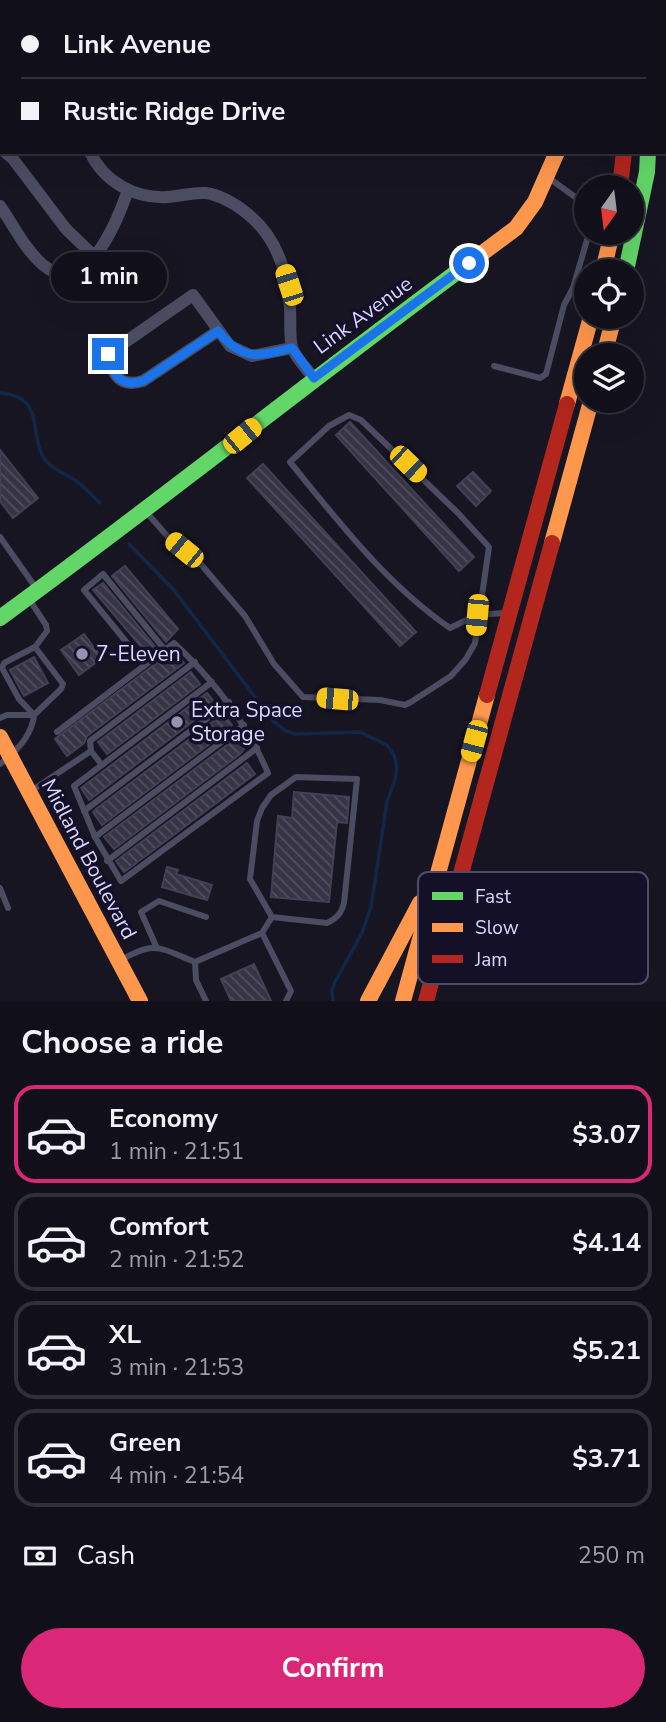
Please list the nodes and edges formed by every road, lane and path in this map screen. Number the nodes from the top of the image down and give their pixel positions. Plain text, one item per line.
1 (5, 154) edge
2 (91, 154) edge
3 (556, 154) edge
4 (624, 154) edge
5 (648, 154) edge
6 (622, 175) edge
7 (547, 177) junction
8 (128, 190) junction
9 (574, 196) edge
10 (0, 206) edge
11 (586, 245) edge
12 (93, 256) junction
13 (629, 259) edge
14 (588, 329) edge
15 (218, 331) junction
16 (292, 348) junction
17 (494, 366) dead end
18 (314, 378) junction
19 (588, 413) edge
20 (145, 511) junction
21 (0, 537) edge
22 (33, 593) junction
23 (509, 612) junction
24 (477, 615) junction
25 (0, 618) edge
26 (35, 647) junction
27 (165, 650) junction
28 (195, 662) junction
29 (145, 665) junction
30 (212, 682) junction
31 (229, 702) junction
32 (34, 715) junction
33 (0, 718) edge
34 (244, 725) junction
35 (57, 732) dead end
36 (0, 737) edge
37 (257, 748) junction
38 (91, 751) junction
39 (5, 760) edge
40 (102, 765) junction
41 (29, 792) junction
42 (84, 811) junction
43 (95, 837) junction
44 (107, 861) junction
45 (439, 869) junction
46 (437, 872) edge
47 (438, 872) edge
48 (462, 872) edge
49 (0, 888) edge
50 (8, 908) dead end
51 (418, 908) edge
52 (206, 917) dead end
53 (272, 917) junction
54 (262, 933) junction
55 (156, 946) junction
56 (418, 946) edge
57 (119, 961) junction
58 (195, 962) junction
59 (140, 1001) edge
60 (206, 1001) edge
61 (286, 1001) edge
62 (368, 1001) edge
63 (403, 1001) edge

1 - 12 street
2 - 8 street
3 - 7 main road, Link Avenue
4 - 6 main road
5 - 13 main road
7 - 9 lane
7 - 18 main road, Link Avenue
8 - 12 street
8 - 16 street
10 - 12 street
11 - 17 lane
14 - 23 main road
15 - 15 street
15 - 16 street
16 - 18 street
18 - 20 main road, Link Avenue
19 - 48 main road
20 - 22 main road, Link Avenue
20 - 24 lane
21 - 22 lane
22 - 25 main road, Link Avenue
22 - 26 lane
23 - 24 lane
23 - 45 main road
24 - 24 lane
26 - 32 lane
26 - 32 lane
27 - 28 lane
27 - 29 lane
27 - 29 lane
28 - 30 lane
28 - 38 lane
29 - 35 lane
30 - 31 lane
30 - 40 lane
31 - 34 lane
31 - 42 lane
32 - 33 lane
32 - 39 lane
34 - 37 lane
34 - 43 lane
36 - 39 main road, Midland Boulevard
37 - 44 lane
37 - 44 lane
38 - 40 lane
38 - 41 lane
39 - 41 main road, Midland Boulevard
40 - 42 lane
41 - 57 main road, Midland Boulevard
42 - 43 lane
43 - 44 lane
45 - 46 main road
45 - 47 main road
49 - 50 lane
51 - 62 main road
52 - 55 lane
53 - 53 lane
53 - 54 lane
54 - 58 lane
54 - 61 lane
55 - 57 lane
55 - 58 lane
56 - 63 main road
57 - 59 main road, Midland Boulevard
58 - 60 lane

